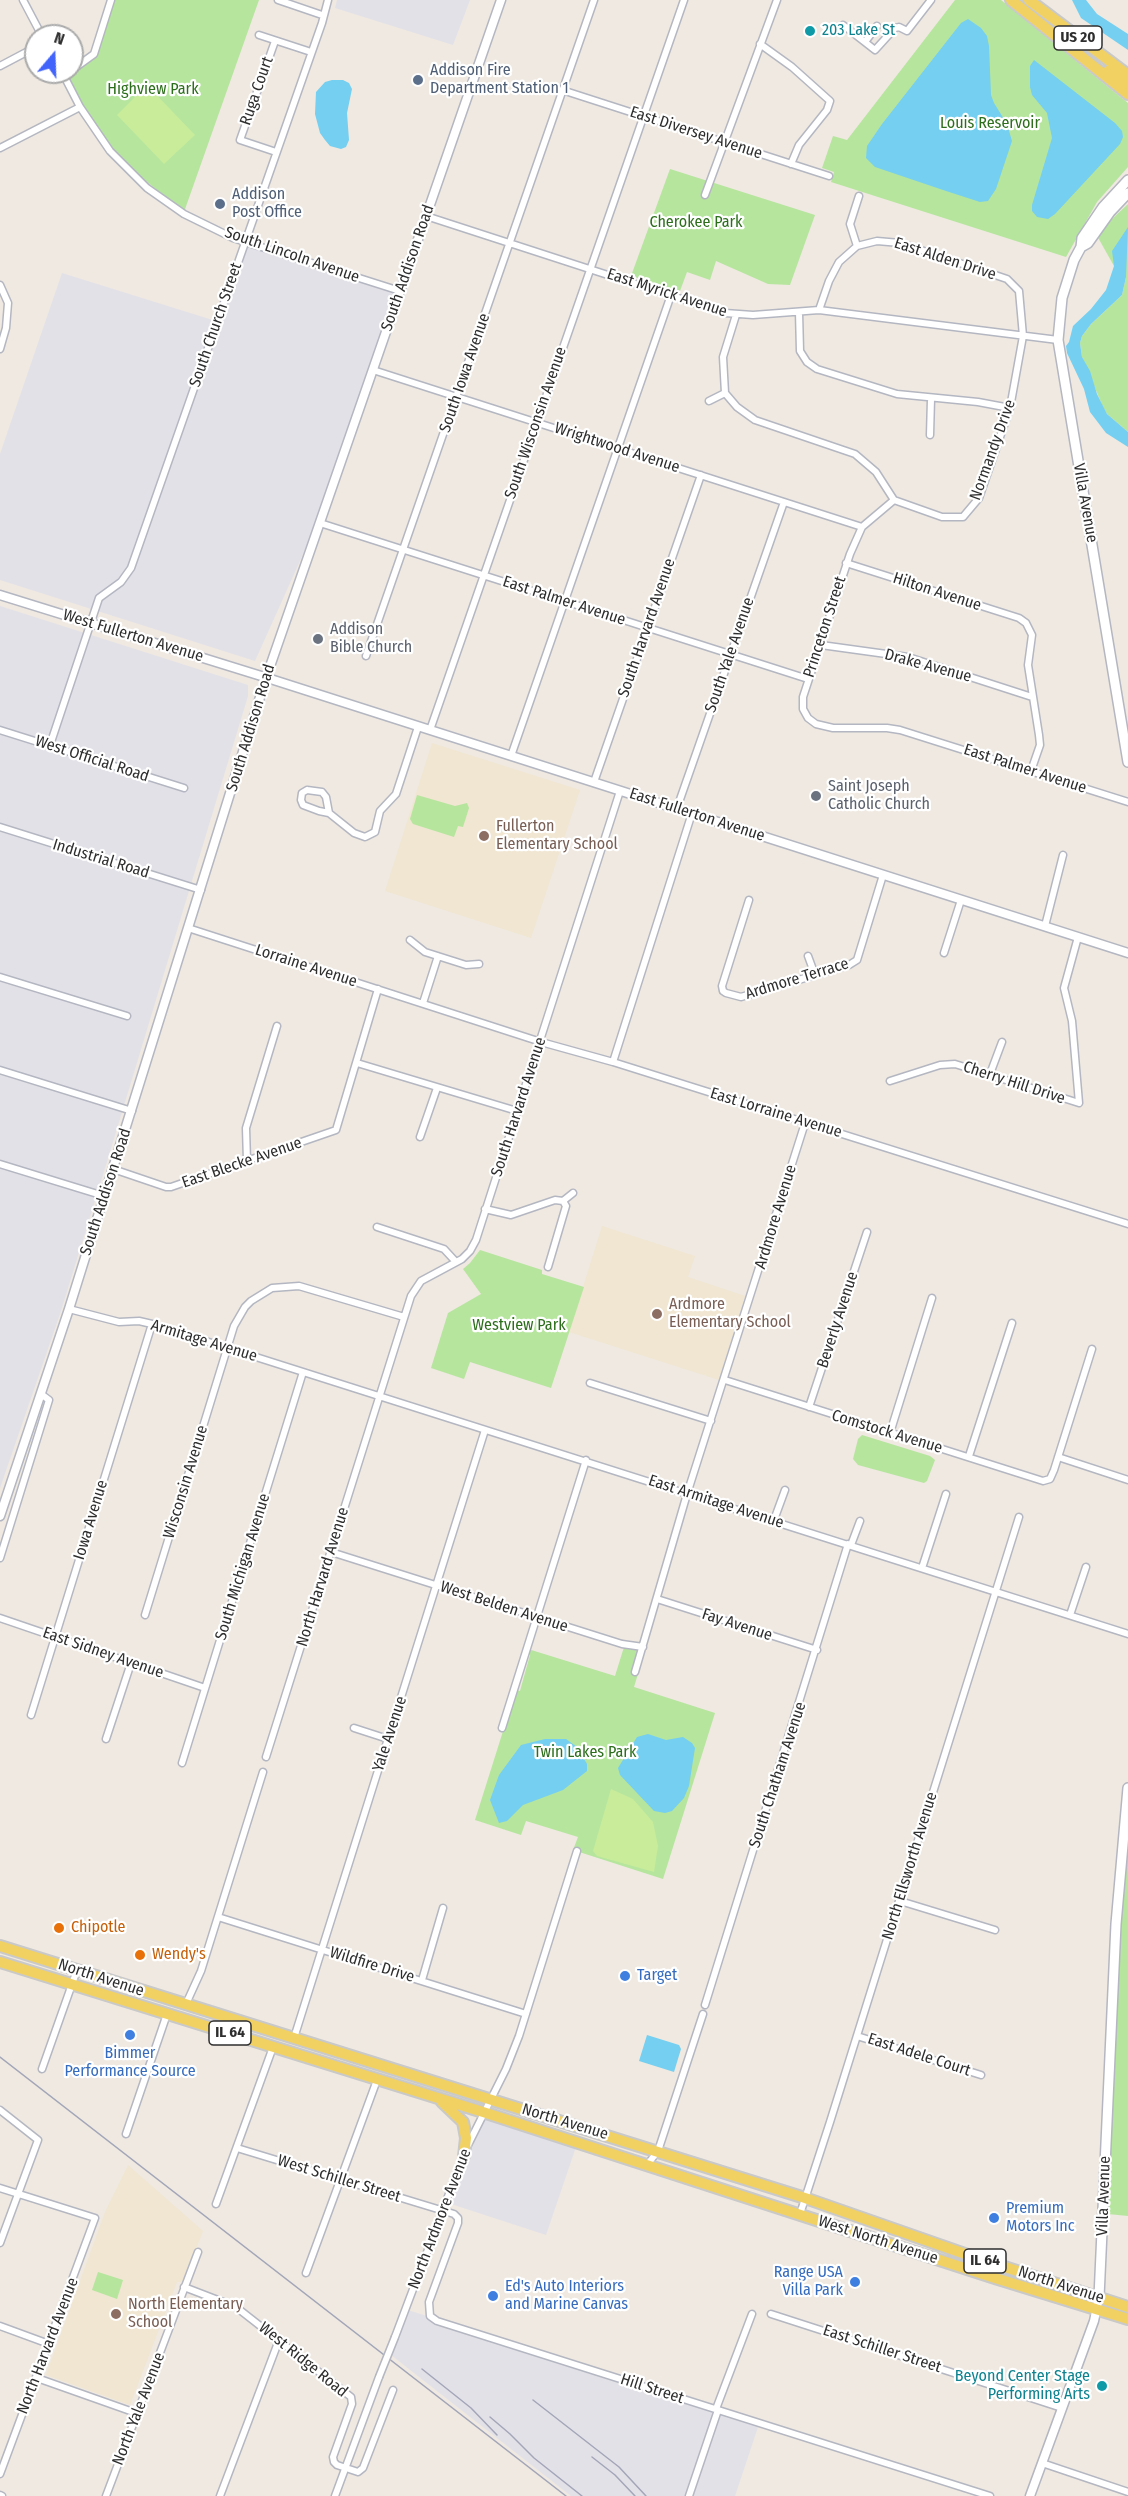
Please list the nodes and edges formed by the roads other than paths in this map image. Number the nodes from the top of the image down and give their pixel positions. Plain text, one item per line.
1 (23, 0) edge
2 (111, 0) edge
3 (278, 0) edge
4 (328, 0) edge
5 (501, 0) edge
6 (594, 0) edge
7 (684, 0) edge
8 (777, 0) edge
9 (931, 0) edge
10 (1011, 0) edge
11 (1029, 0) edge
12 (322, 15) junction
13 (36, 24) edge
14 (843, 25) dead end
15 (878, 26) dead end
16 (259, 35) dead end
17 (275, 40) junction
18 (865, 42) junction
19 (760, 44) junction
20 (311, 52) junction
21 (24, 53) edge
22 (84, 60) edge
23 (0, 66) edge
24 (1093, 67) junction
25 (1128, 75) edge
26 (71, 84) edge
27 (1128, 85) edge
28 (562, 90) junction
29 (1128, 94) edge
30 (80, 106) junction
31 (642, 116) junction
32 (725, 142) junction
33 (0, 148) edge
34 (276, 152) junction
35 (791, 164) junction
36 (829, 176) dead end
37 (1128, 180) edge
38 (1128, 193) edge
39 (705, 195) dead end
40 (859, 196) dead end
41 (426, 216) junction
42 (245, 242) junction
43 (509, 243) junction
44 (857, 246) junction
45 (1081, 247) junction
46 (590, 268) junction
47 (0, 285) edge
48 (400, 291) junction
49 (671, 295) junction
50 (819, 310) junction
51 (799, 312) junction
52 (736, 315) junction
53 (1023, 336) junction
54 (1058, 340) junction
55 (0, 349) edge
56 (373, 370) junction
57 (725, 393) junction
58 (457, 397) junction
59 (931, 399) junction
60 (709, 401) dead end
61 (1010, 408) junction
62 (536, 422) junction
63 (930, 435) dead end
64 (618, 448) junction
65 (700, 475) junction
66 (894, 500) junction
67 (784, 502) junction
68 (320, 523) junction
69 (862, 527) junction
70 (403, 549) junction
71 (846, 563) junction
72 (483, 575) junction
73 (0, 595) edge
74 (565, 602) junction
75 (90, 622) junction
76 (647, 627) junction
77 (821, 645) junction
78 (730, 654) junction
79 (366, 656) dead end
80 (266, 678) junction
81 (808, 680) junction
82 (1032, 697) junction
83 (816, 723) joint
84 (418, 727) junction
85 (0, 730) edge
86 (430, 730) junction
87 (50, 746) junction
88 (511, 756) junction
89 (1128, 762) edge
90 (1031, 771) junction
91 (594, 782) junction
92 (184, 788) dead end
93 (621, 790) junction
94 (1128, 802) edge
95 (677, 808) junction
96 (329, 813) junction
97 (692, 813) junction
98 (0, 827) edge
99 (1063, 855) dead end
100 (883, 875) junction
101 (201, 890) junction
102 (749, 900) dead end
103 (961, 900) junction
104 (1045, 926) junction
105 (189, 928) junction
106 (1078, 937) junction
107 (410, 940) dead end
108 (945, 953) dead end
109 (1128, 953) edge
110 (438, 956) junction
111 (808, 956) dead end
112 (479, 964) dead end
113 (815, 975) junction
114 (0, 977) edge
115 (378, 989) junction
116 (423, 1003) junction
117 (127, 1016) dead end
118 (277, 1026) dead end
119 (541, 1042) junction
120 (1002, 1042) dead end
121 (613, 1062) junction
122 (357, 1063) junction
123 (0, 1070) edge
124 (990, 1074) junction
125 (890, 1081) dead end
126 (437, 1088) junction
127 (132, 1111) junction
128 (517, 1111) junction
129 (805, 1123) junction
130 (420, 1137) dead end
131 (247, 1161) junction
132 (0, 1164) edge
133 (113, 1169) junction
134 (573, 1193) dead end
135 (104, 1196) junction
136 (563, 1201) junction
137 (485, 1209) junction
138 (1128, 1224) edge
139 (377, 1227) dead end
140 (867, 1232) dead end
141 (456, 1262) junction
142 (548, 1267) dead end
143 (932, 1298) dead end
144 (69, 1309) junction
145 (404, 1317) junction
146 (1012, 1323) dead end
147 (152, 1324) junction
148 (227, 1348) junction
149 (1092, 1349) dead end
150 (303, 1372) junction
151 (725, 1380) junction
152 (590, 1383) dead end
153 (41, 1394) junction
154 (379, 1396) junction
155 (809, 1407) junction
156 (711, 1421) junction
157 (485, 1430) junction
158 (890, 1433) junction
159 (969, 1456) junction
160 (1058, 1458) junction
161 (586, 1460) junction
162 (1128, 1480) edge
163 (785, 1490) dead end
164 (687, 1494) junction
165 (946, 1494) dead end
166 (0, 1516) edge
167 (1019, 1517) dead end
168 (774, 1520) junction
169 (861, 1521) dead end
170 (850, 1545) junction
171 (331, 1552) junction
172 (0, 1558) edge
173 (1086, 1567) dead end
174 (922, 1568) junction
175 (436, 1585) junction
176 (996, 1592) junction
177 (657, 1599) junction
178 (145, 1615) dead end
179 (1070, 1616) junction
180 (536, 1617) junction
181 (0, 1618) edge
182 (1128, 1634) edge
183 (54, 1635) junction
184 (643, 1647) junction
185 (817, 1650) junction
186 (131, 1663) junction
187 (636, 1672) dead end
188 (206, 1688) junction
189 (31, 1715) dead end
190 (354, 1728) dead end
191 (502, 1728) dead end
192 (106, 1739) dead end
193 (388, 1739) junction
194 (266, 1757) dead end
195 (182, 1762) dead end
196 (263, 1772) dead end
197 (1128, 1788) edge
198 (577, 1851) dead end
199 (900, 1901) junction
200 (443, 1908) dead end
201 (218, 1917) junction
202 (995, 1930) dead end
203 (0, 1946) edge
204 (321, 1950) junction
205 (0, 1962) edge
206 (77, 1970) junction
207 (422, 1980) junction
208 (72, 1985) junction
209 (185, 2005) junction
210 (705, 2005) dead end
211 (168, 2014) junction
212 (526, 2014) junction
213 (703, 2014) dead end
214 (857, 2036) junction
215 (294, 2038) junction
216 (273, 2047) junction
217 (42, 2069) dead end
218 (981, 2075) dead end
219 (377, 2080) junction
220 (440, 2099) junction
221 (491, 2100) junction
222 (0, 2110) edge
223 (483, 2112) junction
224 (126, 2134) dead end
225 (237, 2148) junction
226 (658, 2151) junction
227 (464, 2156) junction
228 (647, 2165) junction
229 (340, 2180) junction
230 (0, 2188) edge
231 (18, 2193) junction
232 (805, 2198) junction
233 (216, 2204) dead end
234 (442, 2210) junction
235 (800, 2214) junction
236 (0, 2243) edge
237 (198, 2252) dead end
238 (306, 2273) dead end
239 (184, 2287) junction
240 (1099, 2297) junction
241 (1128, 2307) edge
242 (1097, 2309) junction
243 (752, 2314) dead end
244 (771, 2314) dead end
245 (1128, 2319) edge
246 (0, 2326) edge
247 (279, 2340) junction
248 (49, 2344) junction
249 (37, 2378) junction
250 (393, 2390) dead end
251 (1062, 2408) junction
252 (717, 2409) junction
253 (136, 2414) junction
254 (1042, 2463) junction
255 (346, 2468) junction
256 (0, 2474) edge
257 (1128, 2492) edge
258 (106, 2496) edge
259 (220, 2496) edge
260 (335, 2496) edge
261 (689, 2496) edge
262 (990, 2496) edge
263 (1030, 2496) edge

1 - 13 street
2 - 22 street
3 - 12 street
4 - 12 street, South Church Street
5 - 41 street, South Addison Road
6 - 28 street, South Iowa Avenue
7 - 31 street, South Wisconsin Avenue
8 - 19 street
9 - 18 street
10 - 24 main road, US 20
11 - 25 main road, US 20
12 - 20 street, South Church Street
14 - 18 street
15 - 18 street
16 - 17 street, Ruga Court
17 - 20 street, Ruga Court
17 - 34 street, Ruga Court
19 - 32 street
19 - 35 street
20 - 34 street, South Church Street
21 - 23 street
24 - 27 main road
24 - 29 main road, US 20
26 - 30 street, South Lincoln Avenue
28 - 31 street, East Diversey Avenue
28 - 43 street, South Iowa Avenue
30 - 33 street
30 - 42 street, South Lincoln Avenue
31 - 32 street, East Diversey Avenue
31 - 46 street, South Wisconsin Avenue
32 - 35 street, East Diversey Avenue
32 - 39 street
34 - 42 street, South Church Street
35 - 36 street, East Diversey Avenue
37 - 45 main road, Villa Avenue
38 - 45 main road, Villa Avenue
40 - 44 street
41 - 43 street, East Myrick Avenue
41 - 48 street, South Addison Road
42 - 48 street, South Lincoln Avenue
42 - 75 street, South Church Street
43 - 46 street, East Myrick Avenue
43 - 58 street, South Iowa Avenue
44 - 50 street
44 - 53 street, East Alden Drive
45 - 54 main road, Villa Avenue
46 - 49 street, East Myrick Avenue
46 - 62 street, South Wisconsin Avenue
47 - 55 street
48 - 56 street, South Addison Road
49 - 52 street, East Myrick Avenue
49 - 64 street
50 - 51 street, East Myrick Avenue
50 - 53 street, East Myrick Avenue
51 - 52 street, East Myrick Avenue
51 - 59 street
52 - 57 street
53 - 54 street, East Myrick Avenue
53 - 61 street, Normandy Drive
54 - 89 main road, Villa Avenue
56 - 58 street, Wrightwood Avenue
56 - 68 street, South Addison Road
57 - 60 street
57 - 66 street
58 - 62 street, Wrightwood Avenue
58 - 70 street, South Iowa Avenue
59 - 61 street
59 - 63 street
61 - 66 street, Normandy Drive
62 - 64 street, Wrightwood Avenue
62 - 72 street, South Wisconsin Avenue
64 - 65 street, Wrightwood Avenue
64 - 74 street
65 - 67 street, Wrightwood Avenue
65 - 76 street, South Harvard Avenue
66 - 69 street
67 - 69 street, Wrightwood Avenue
67 - 78 street, South Yale Avenue
68 - 70 street, East Palmer Avenue
68 - 80 street, South Addison Road
69 - 71 street, Princeton Street
70 - 72 street, East Palmer Avenue
70 - 79 street, South Iowa Avenue
71 - 77 street, Princeton Street
71 - 82 street, Hilton Avenue
72 - 74 street, East Palmer Avenue
72 - 86 street, South Wisconsin Avenue
73 - 75 street, West Fullerton Avenue
74 - 76 street, East Palmer Avenue
74 - 88 street
75 - 80 street, West Fullerton Avenue
75 - 87 street, South Church Street
76 - 78 street, East Palmer Avenue
76 - 91 street, South Harvard Avenue
77 - 81 street, Princeton Street
77 - 82 street, Drake Avenue
78 - 81 street, East Palmer Avenue
78 - 95 street, South Yale Avenue
80 - 84 street, East Fullerton Avenue
80 - 101 street, South Addison Road
81 - 83 street, Princeton Street
82 - 90 street
83 - 90 street, East Palmer Avenue
84 - 86 street, East Fullerton Avenue
84 - 96 street
85 - 87 street, West Official Road
86 - 88 street, East Fullerton Avenue
87 - 92 street, West Official Road
88 - 91 street, East Fullerton Avenue
90 - 94 street, East Palmer Avenue
91 - 93 street, East Fullerton Avenue
93 - 95 street, East Fullerton Avenue
93 - 119 street, South Harvard Avenue
95 - 97 street, East Fullerton Avenue
96 - 96 street
97 - 100 street, East Fullerton Avenue
97 - 121 street
98 - 101 street, Industrial Road
99 - 104 street
100 - 103 street, East Fullerton Avenue
100 - 113 street, Ardmore Terrace
101 - 105 street, South Addison Road
102 - 113 street, Ardmore Terrace
103 - 104 street, East Fullerton Avenue
103 - 108 street
104 - 106 street, East Fullerton Avenue
105 - 115 street, Lorraine Avenue
105 - 127 street, South Addison Road
106 - 109 street, East Fullerton Avenue
106 - 124 street, Cherry Hill Drive
107 - 110 street
110 - 112 street
110 - 116 street
111 - 113 street
114 - 117 street
115 - 116 street, Lorraine Avenue
115 - 122 street
116 - 119 street, East Lorraine Avenue
118 - 131 street
119 - 121 street, East Lorraine Avenue
119 - 128 street, South Harvard Avenue
120 - 124 street
121 - 129 street, East Lorraine Avenue
122 - 126 street
122 - 131 street, East Blecke Avenue
123 - 127 street
124 - 125 street, Cherry Hill Drive
126 - 128 street
126 - 130 street
127 - 133 street, South Addison Road
128 - 137 street, South Harvard Avenue
129 - 138 street, East Lorraine Avenue
129 - 151 street, Ardmore Avenue
131 - 133 street, East Blecke Avenue
132 - 135 street
133 - 135 street, South Addison Road
134 - 136 street
135 - 144 street, South Addison Road
136 - 137 street
136 - 142 street
137 - 141 street, South Harvard Avenue
139 - 141 street
140 - 155 street, Beverly Avenue
141 - 145 street, South Harvard Avenue
143 - 158 street
144 - 147 street, Armitage Avenue
144 - 153 street, South Addison Road
145 - 148 street, Wisconsin Avenue
145 - 154 street, South Harvard Avenue
146 - 159 street
147 - 148 street, Armitage Avenue
147 - 183 street, Iowa Avenue
148 - 150 street, Armitage Avenue
148 - 178 street, Wisconsin Avenue
149 - 160 street
150 - 154 street, East Armitage Avenue
150 - 188 street, South Michigan Avenue
151 - 155 street, Comstock Avenue
151 - 156 street, Ardmore Avenue
152 - 156 street
153 - 166 street, South Addison Road
153 - 172 street, South Addison Road
154 - 157 street, East Armitage Avenue
154 - 171 street, North Harvard Avenue
155 - 158 street, Comstock Avenue
156 - 164 street, Ardmore Avenue
157 - 161 street, East Armitage Avenue
157 - 175 street, Yale Avenue
158 - 159 street, Comstock Avenue
159 - 160 street, Comstock Avenue
160 - 162 street
161 - 164 street, East Armitage Avenue
161 - 180 street
163 - 168 street
164 - 168 street, East Armitage Avenue
164 - 177 street
165 - 174 street
167 - 176 street, North Ellsworth Avenue
168 - 170 street, East Armitage Avenue
169 - 170 street, South Chatham Avenue
170 - 174 street, East Armitage Avenue
170 - 185 street, South Chatham Avenue
171 - 175 street, West Belden Avenue
171 - 194 street, North Harvard Avenue
173 - 179 street
174 - 176 street, East Armitage Avenue
175 - 180 street, West Belden Avenue
175 - 193 street, Yale Avenue
176 - 179 street, East Armitage Avenue
176 - 199 street, North Ellsworth Avenue
177 - 184 street
177 - 185 street, Fay Avenue
179 - 182 street, East Armitage Avenue
180 - 184 street, West Belden Avenue
180 - 191 street
181 - 183 street, East Sidney Avenue
183 - 186 street, East Sidney Avenue
183 - 189 street, Iowa Avenue
184 - 187 street
185 - 210 street, South Chatham Avenue
186 - 188 street, East Sidney Avenue
186 - 192 street
188 - 195 street, South Michigan Avenue
190 - 193 street
193 - 204 street, Yale Avenue
196 - 201 street
197 - 240 main road, Villa Avenue
198 - 212 street, North Ardmore Avenue
199 - 202 street
199 - 214 street, North Ellsworth Avenue
200 - 207 street
201 - 204 street, Wildfire Drive
201 - 209 street
203 - 206 main road, North Avenue / IL 64
204 - 207 street, Wildfire Drive
204 - 215 street, Yale Avenue
205 - 208 main road, North Avenue / IL 64
206 - 208 street
206 - 209 main road, North Avenue / IL 64
207 - 212 street, Wildfire Drive
208 - 211 main road, North Avenue / IL 64
208 - 217 street
209 - 215 main road, North Avenue / IL 64
211 - 216 main road, North Avenue / IL 64
211 - 224 street
212 - 221 street, North Ardmore Avenue
213 - 226 street
214 - 218 street, East Adele Court
214 - 232 street, North Ellsworth Avenue
215 - 221 main road, North Avenue / IL 64
216 - 219 main road, North Avenue / IL 64
216 - 225 street
219 - 220 main road, North Avenue / IL 64
219 - 229 street
220 - 223 main road, North Avenue / IL 64
220 - 227 main road
221 - 223 street, North Ardmore Avenue
221 - 226 main road, North Avenue / IL 64
222 - 231 street
223 - 227 street, North Ardmore Avenue
223 - 228 main road, North Avenue / IL 64
225 - 229 street, West Schiller Street
225 - 233 street
226 - 228 street
226 - 232 main road, North Avenue / IL 64
227 - 234 street, North Ardmore Avenue
228 - 235 main road, North Avenue / IL 64
229 - 234 street, West Schiller Street
229 - 238 street
230 - 231 street
231 - 236 street
231 - 248 street, North Harvard Avenue
232 - 235 street, North Ellsworth Avenue
232 - 240 main road, North Avenue / IL 64
234 - 252 street, Hill Street
234 - 255 street, North Ardmore Avenue, bridge
235 - 242 main road, West North Avenue / IL 64
237 - 239 street
239 - 247 street, West Ridge Road
239 - 253 street, North Yale Avenue
240 - 241 main road, North Avenue / IL 64
240 - 242 street
242 - 245 main road, West North Avenue / IL 64
242 - 251 street
243 - 252 street
244 - 251 street, East Schiller Street
246 - 248 street
247 - 255 street, West Ridge Road
247 - 259 street
248 - 249 street, North Harvard Avenue
249 - 253 street
249 - 256 street, North Harvard Avenue
250 - 255 street
251 - 254 street
252 - 261 street
252 - 262 street, Hill Street
253 - 258 street, North Yale Avenue
254 - 257 street
254 - 263 street
255 - 260 street, North Ardmore Avenue

